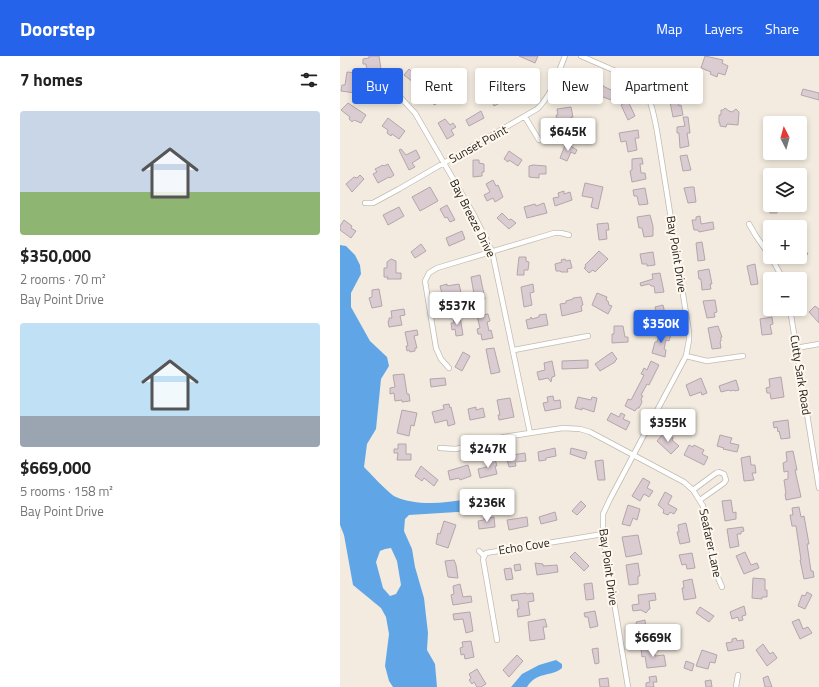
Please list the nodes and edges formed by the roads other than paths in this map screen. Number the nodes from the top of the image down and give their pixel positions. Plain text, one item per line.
1 (565, 56) edge
2 (580, 56) edge
3 (403, 100) edge
4 (525, 116) junction
5 (539, 140) dead end
6 (444, 163) junction
7 (365, 202) dead end
8 (749, 224) dead end
9 (569, 235) dead end
10 (763, 246) edge
11 (492, 251) junction
12 (791, 316) edge
13 (588, 336) dead end
14 (819, 344) edge
15 (796, 348) junction
16 (514, 350) junction
17 (686, 356) junction
18 (743, 356) dead end
19 (449, 368) dead end
20 (530, 432) junction
21 (440, 448) dead end
22 (634, 455) junction
23 (819, 488) edge
24 (693, 490) junction
25 (700, 500) junction
26 (603, 534) junction
27 (479, 551) dead end
28 (484, 556) junction
29 (722, 587) dead end
30 (497, 640) dead end
31 (738, 675) dead end
32 (628, 687) edge
33 (736, 687) edge

1 - 4 street, Sunset Point
2 - 17 street, Bay Point Drive
3 - 6 street, Bay Breeze Drive
4 - 5 street
4 - 6 street, Sunset Point
6 - 7 street, Sunset Point
6 - 11 street, Bay Breeze Drive
8 - 10 street
9 - 11 street
11 - 16 street, Bay Breeze Drive
11 - 19 street
12 - 15 street, Cutty Sark Road
13 - 16 street
14 - 15 street
15 - 23 street, Cutty Sark Road
16 - 20 street, Bay Breeze Drive
17 - 18 street
17 - 22 street, Bay Point Drive
20 - 21 street, Seafarer Lane
20 - 22 street, Seafarer Lane
22 - 24 street, Seafarer Lane
22 - 26 street, Bay Point Drive
24 - 25 street, Seafarer Lane
24 - 25 street, Seafarer Lane
25 - 29 street, Seafarer Lane
26 - 28 street, Echo Cove
26 - 32 street, Bay Point Drive
27 - 28 street
28 - 30 street, Echo Cove
31 - 33 street

